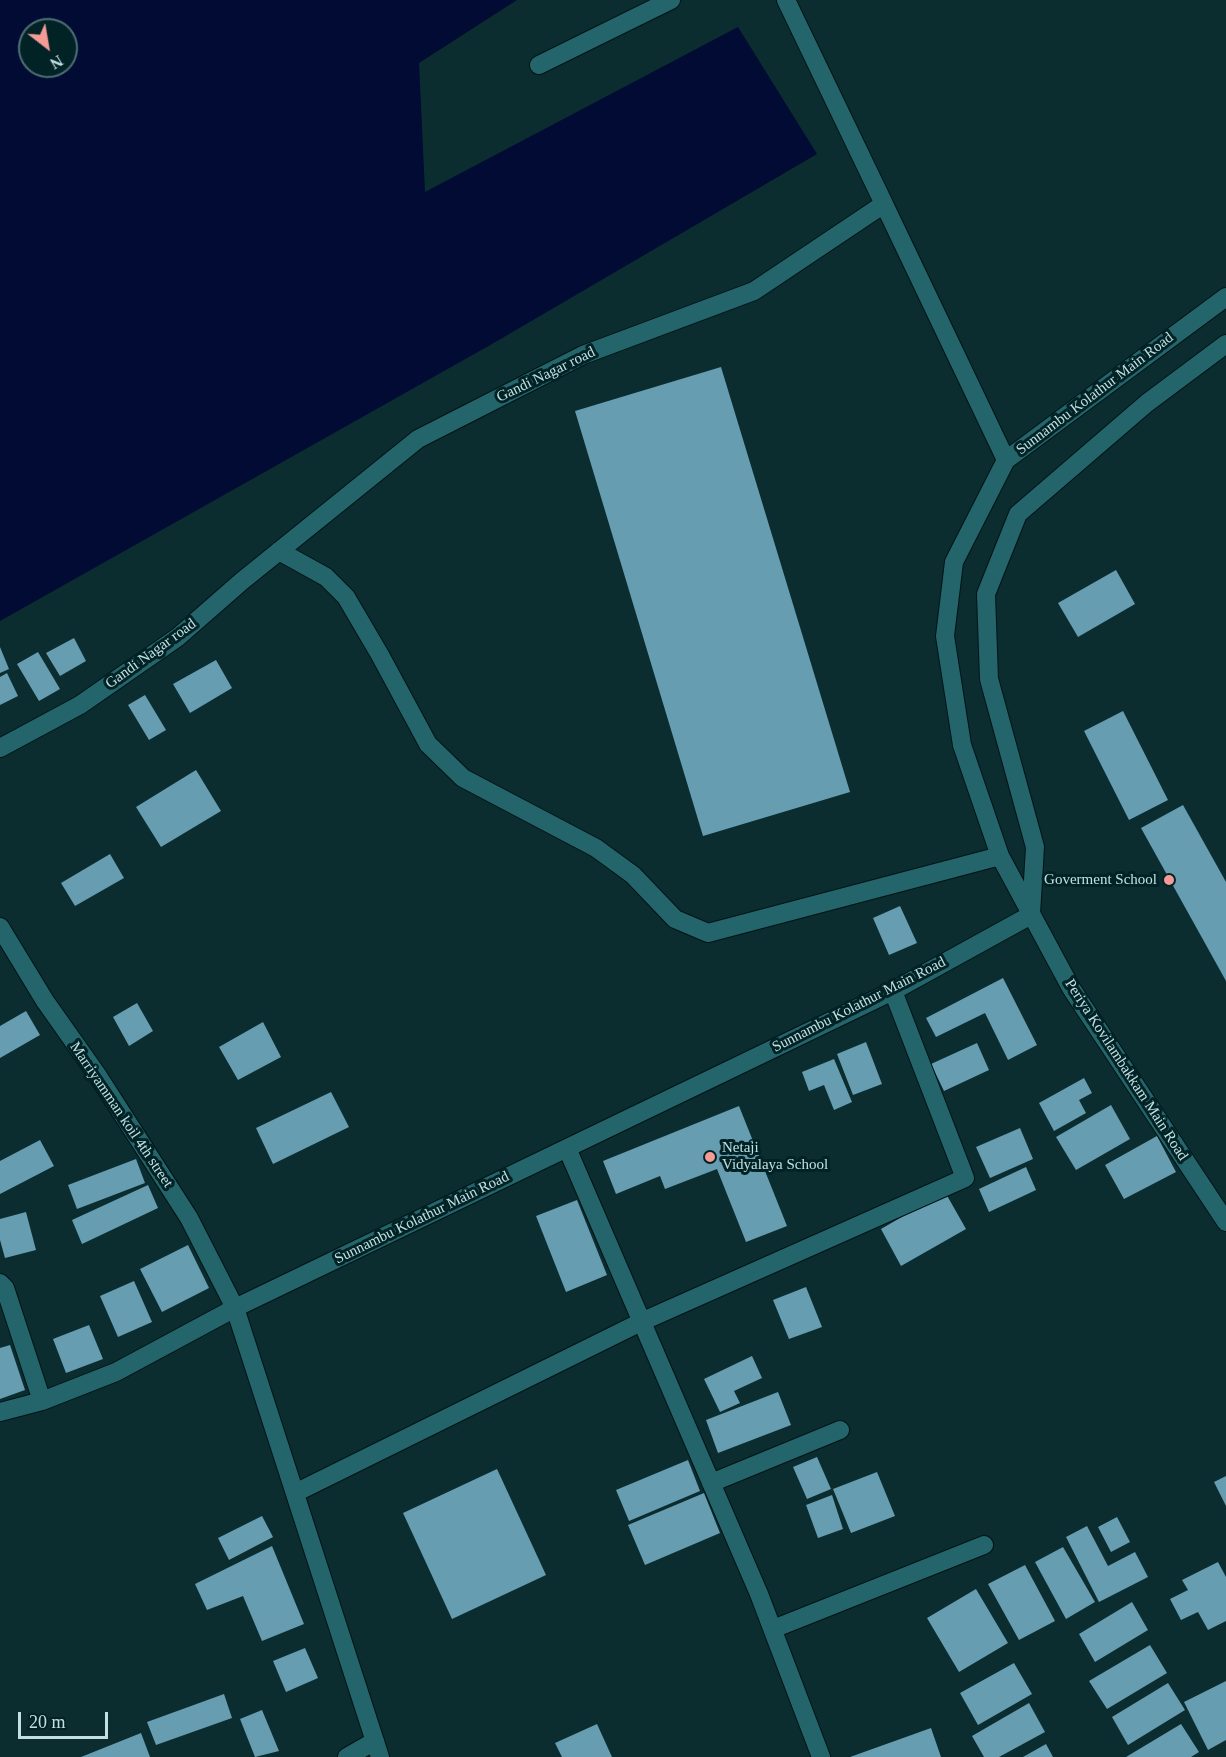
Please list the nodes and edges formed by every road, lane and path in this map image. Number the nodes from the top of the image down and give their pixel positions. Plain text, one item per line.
1 (670, 0) edge
2 (786, 0) edge
3 (539, 65) dead end
4 (884, 204) junction
5 (1226, 297) edge
6 (1226, 344) edge
7 (1006, 460) junction
8 (279, 551) junction
9 (0, 748) edge
10 (1000, 856) junction
11 (1031, 915) junction
12 (0, 928) edge
13 (893, 991) junction
14 (567, 1148) junction
15 (1226, 1222) edge
16 (0, 1283) edge
17 (235, 1308) junction
18 (641, 1322) junction
19 (42, 1401) junction
20 (0, 1412) edge
21 (840, 1430) dead end
22 (711, 1483) junction
23 (295, 1493) junction
24 (984, 1545) dead end
25 (773, 1629) junction
26 (378, 1749) edge
27 (347, 1757) edge
28 (821, 1757) edge

1 - 3 street
2 - 4 street
4 - 7 street
4 - 8 street, Gandi Nagar road
5 - 7 street, Sunnambu Kolathur Main Road
6 - 11 street
7 - 10 street, Sunnambu Kolathur Main Road
8 - 9 street, Gandi Nagar road
8 - 10 street
10 - 11 street, Sunnambu Kolathur Main Road
11 - 13 street, Sunnambu Kolathur Main Road
11 - 15 street, Periya Kovilambakkam Main Road
12 - 17 street, Marriyamman koil 4th street
13 - 14 street, Sunnambu Kolathur Main Road
13 - 18 street
14 - 17 street, Sunnambu Kolathur Main Road
14 - 18 street
16 - 19 street
17 - 19 street, Sunnambu Kolathur Main Road
17 - 23 street
18 - 22 street
18 - 23 street
19 - 20 street, Sunnambu Kolathur Main Road
21 - 22 street
22 - 25 street
23 - 26 street
24 - 25 street
25 - 28 street
26 - 27 street

